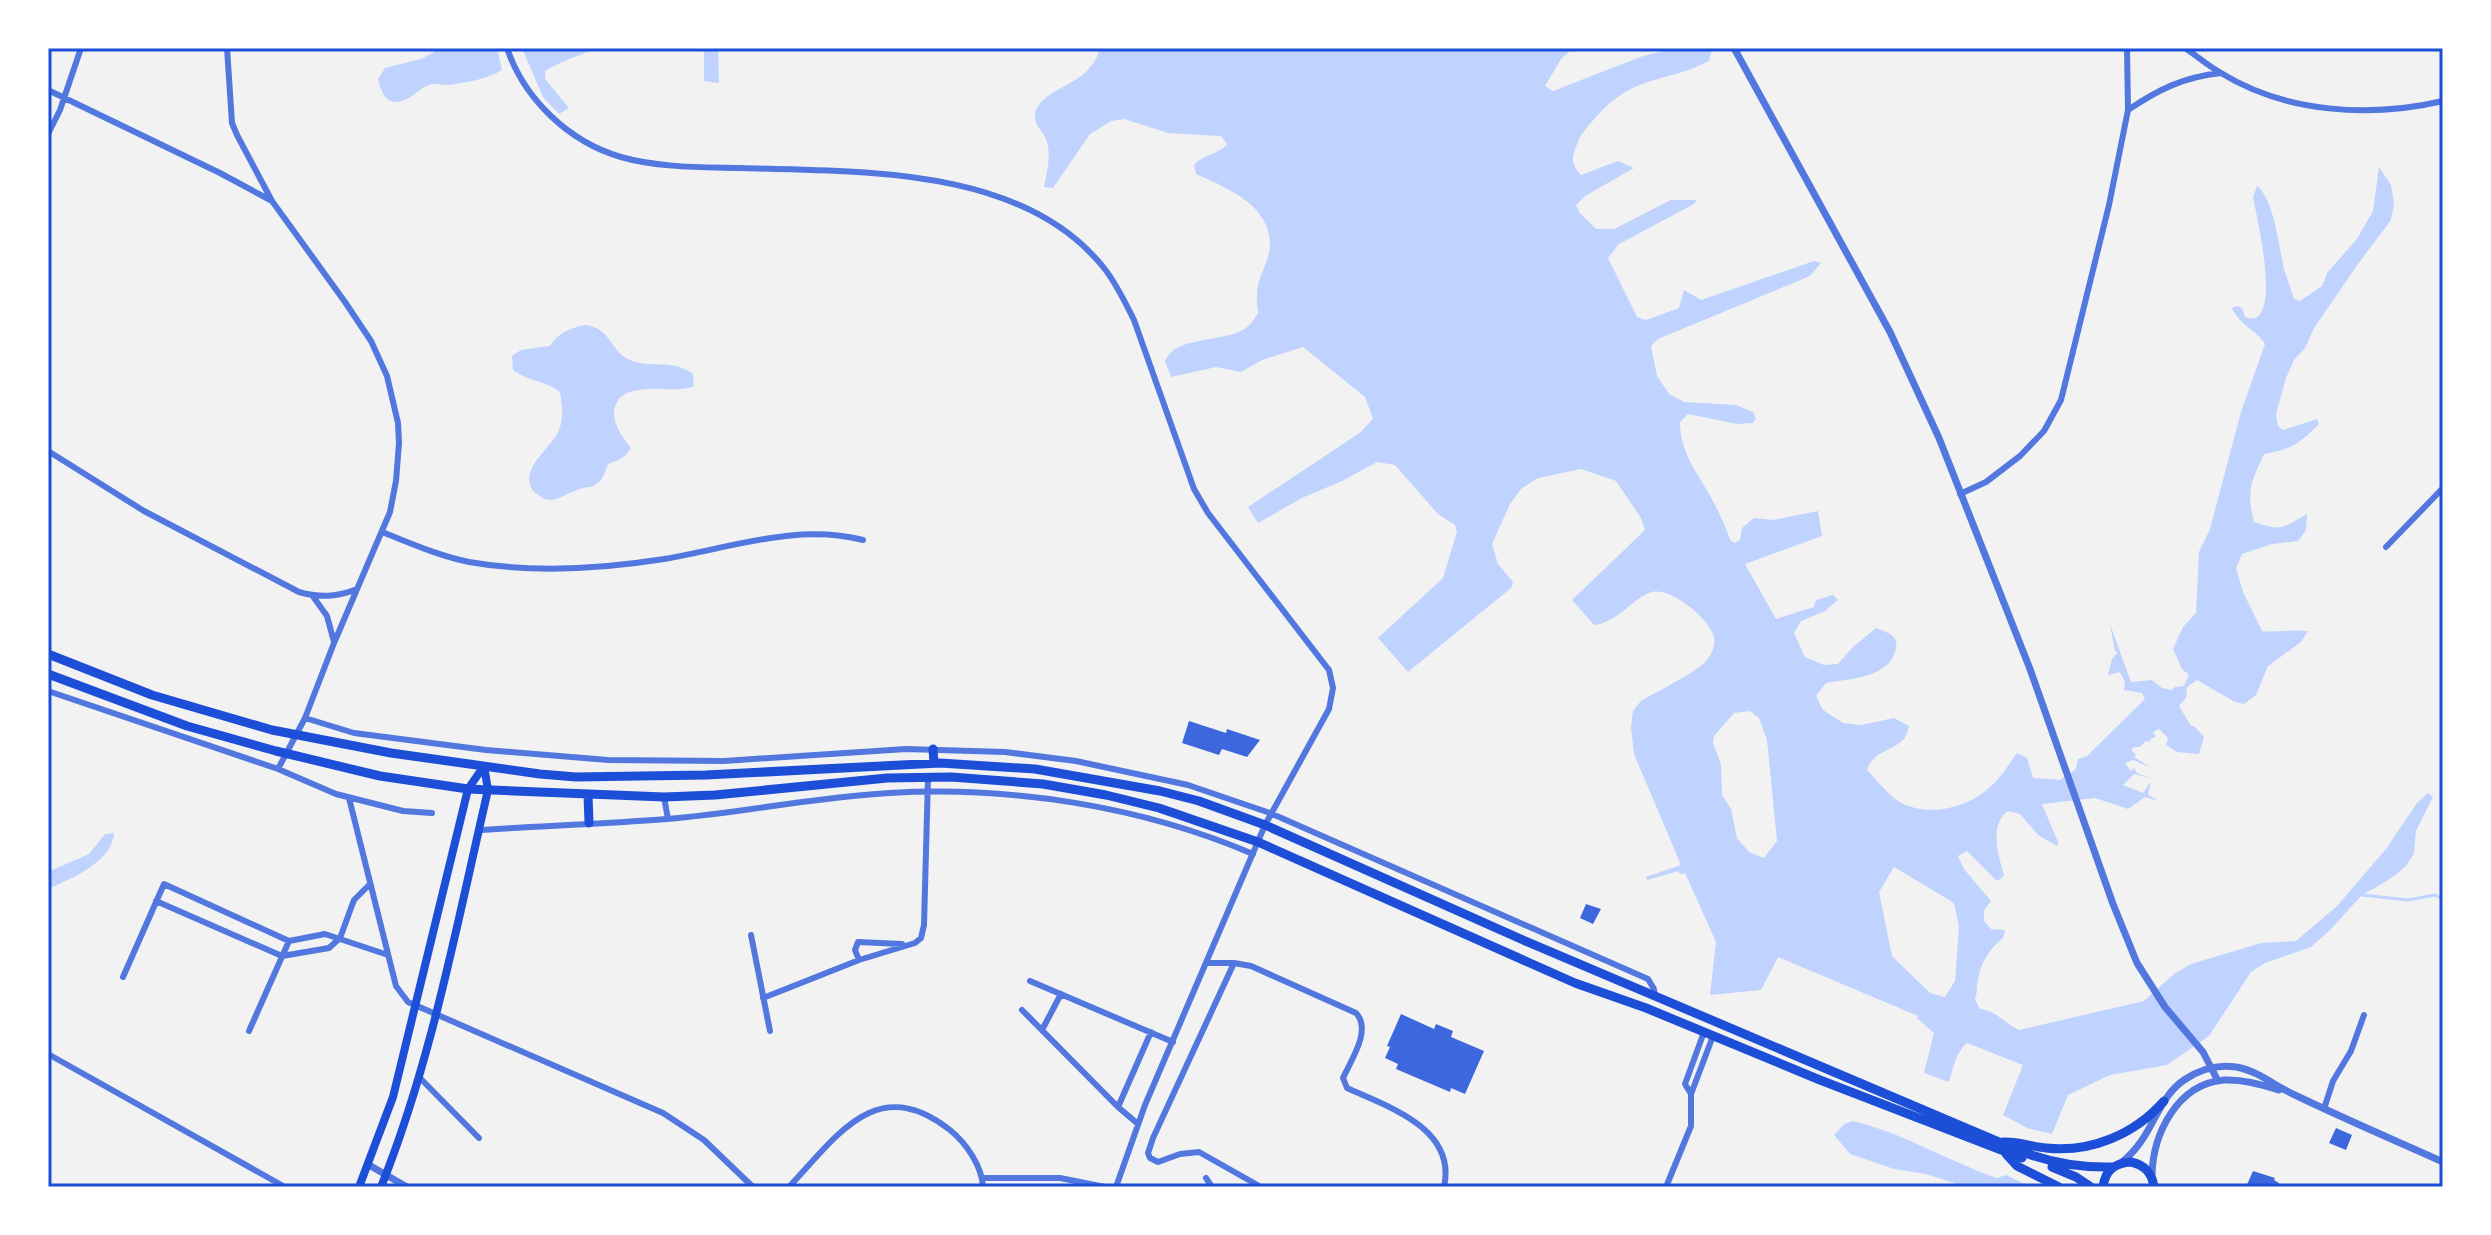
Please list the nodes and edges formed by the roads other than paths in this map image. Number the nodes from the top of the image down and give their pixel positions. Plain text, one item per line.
1 (81, 48) edge
2 (227, 48) edge
3 (507, 48) edge
4 (1734, 48) edge
5 (2127, 48) edge
6 (2185, 48) edge
7 (2221, 73) junction
8 (48, 90) edge
9 (64, 98) junction
10 (2443, 101) edge
11 (2128, 110) junction
12 (48, 134) edge
13 (272, 201) junction
14 (48, 451) edge
15 (2443, 488) edge
16 (1960, 494) junction
17 (382, 532) junction
18 (863, 540) dead end
19 (2386, 547) dead end
20 (357, 589) junction
21 (312, 595) junction
22 (334, 643) junction
23 (48, 654) edge
24 (48, 674) edge
25 (48, 691) edge
26 (305, 718) junction
27 (297, 735) junction
28 (933, 749) junction
29 (486, 750) junction
30 (287, 754) junction
31 (934, 763) junction
32 (484, 766) junction
33 (278, 769) junction
34 (928, 778) junction
35 (468, 789) junction
36 (488, 790) junction
37 (927, 791) junction
38 (588, 795) junction
39 (664, 797) junction
40 (349, 798) junction
41 (432, 813) dead end
42 (1270, 813) junction
43 (668, 819) junction
44 (589, 823) junction
45 (1265, 825) junction
46 (479, 830) junction
47 (1258, 842) junction
48 (1253, 854) junction
49 (370, 884) junction
50 (156, 901) junction
51 (1529, 927) junction
52 (751, 935) dead end
53 (340, 938) junction
54 (1523, 940) junction
55 (289, 941) junction
56 (910, 945) junction
57 (388, 955) junction
58 (282, 956) junction
59 (1516, 958) junction
60 (859, 960) junction
61 (1208, 963) junction
62 (1234, 963) junction
63 (123, 977) dead end
64 (1030, 981) dead end
65 (1061, 994) junction
66 (1655, 997) junction
67 (763, 998) junction
68 (416, 1007) junction
69 (1022, 1010) dead end
70 (434, 1014) junction
71 (2364, 1015) dead end
72 (1042, 1030) junction
73 (249, 1031) dead end
74 (770, 1031) dead end
75 (1151, 1032) junction
76 (1709, 1034) junction
77 (1173, 1042) junction
78 (48, 1054) edge
79 (2211, 1067) junction
80 (419, 1077) junction
81 (2218, 1081) junction
82 (2292, 1094) junction
83 (2164, 1101) junction
84 (1118, 1107) junction
85 (2324, 1109) junction
86 (1138, 1124) junction
87 (479, 1138) dead end
88 (2002, 1147) junction
89 (2443, 1162) edge
90 (2118, 1164) junction
91 (369, 1165) junction
92 (386, 1175) junction
93 (983, 1178) junction
94 (1206, 1178) dead end
95 (2155, 1182) edge
96 (285, 1187) edge
97 (359, 1187) edge
98 (381, 1187) edge
99 (407, 1187) edge
100 (753, 1187) edge
101 (789, 1187) edge
102 (983, 1187) edge
103 (1105, 1187) edge
104 (1116, 1187) edge
105 (1212, 1187) edge
106 (1261, 1187) edge
107 (1444, 1187) edge
108 (1666, 1187) edge
109 (2059, 1187) edge
110 (2091, 1187) edge
111 (2103, 1187) edge

1 - 9 street
2 - 13 street
3 - 42 street
4 - 16 street
5 - 11 street
6 - 7 street
7 - 10 street
7 - 11 street
8 - 9 street
9 - 12 street
9 - 13 street
11 - 16 street
13 - 17 street
14 - 21 street
15 - 19 street
16 - 79 street
17 - 18 street
17 - 20 street
20 - 21 street
20 - 22 street
21 - 22 street
22 - 26 street
23 - 27 main road
24 - 30 main road
25 - 33 street
26 - 27 street
26 - 29 street
27 - 30 street
27 - 32 main road
28 - 29 street
28 - 31 main road
28 - 42 street
29 - 32 street
30 - 33 street
30 - 35 main road
31 - 32 main road
31 - 45 main road
32 - 35 main road
32 - 36 main road
33 - 40 street
34 - 37 street
34 - 39 main road
34 - 47 main road
35 - 36 main road
35 - 68 main road
36 - 38 main road
36 - 46 main road
37 - 43 street
37 - 48 street
37 - 56 street
38 - 39 main road
38 - 44 main road
39 - 43 street
40 - 41 street
40 - 49 street
42 - 45 street
42 - 51 street
43 - 44 street
44 - 46 street
45 - 47 street
45 - 54 main road
46 - 70 main road
47 - 48 street
47 - 59 main road
48 - 61 street
49 - 53 street
49 - 57 street
50 - 55 street
50 - 58 street
50 - 63 street
51 - 54 street
51 - 66 street
52 - 67 street
53 - 55 street
53 - 57 street
53 - 58 street
54 - 59 main road
54 - 66 main road
55 - 58 street
56 - 60 street
56 - 60 street
57 - 68 street
58 - 73 street
59 - 76 main road
60 - 67 street
61 - 62 street
61 - 77 street
62 - 106 street
62 - 107 street
64 - 65 street
65 - 72 street
65 - 75 street
66 - 88 main road
67 - 74 street
68 - 70 street
68 - 91 main road
69 - 72 street
70 - 80 main road
70 - 100 street
71 - 85 street
72 - 84 street
75 - 77 street
75 - 84 street
76 - 88 main road
76 - 108 street
77 - 86 street
78 - 96 street
79 - 81 street
79 - 82 street
79 - 83 street
80 - 87 street
80 - 92 main road
81 - 82 street
81 - 95 street
82 - 85 street
83 - 88 main road
83 - 90 street
84 - 86 street
85 - 89 street
86 - 104 street
88 - 90 main road
88 - 109 main road
88 - 110 main road
90 - 95 main road
90 - 111 main road
91 - 92 street
91 - 97 main road
92 - 98 main road
92 - 99 street
93 - 101 street
93 - 102 street
93 - 103 street
94 - 105 street

